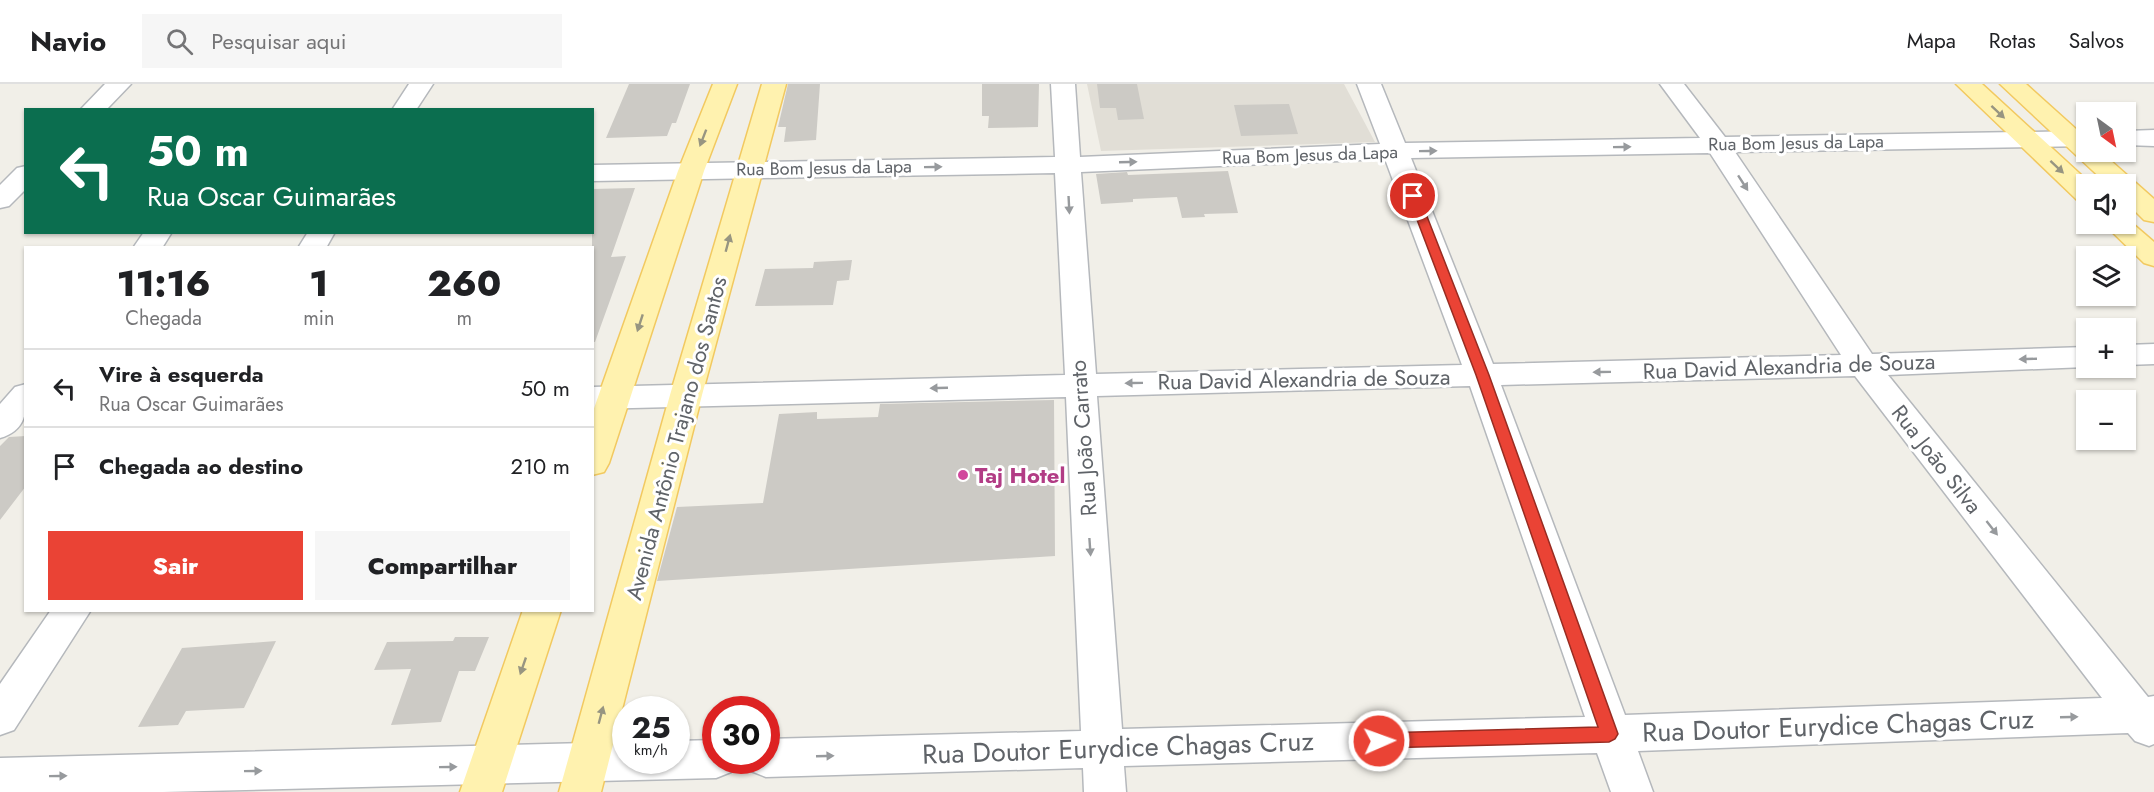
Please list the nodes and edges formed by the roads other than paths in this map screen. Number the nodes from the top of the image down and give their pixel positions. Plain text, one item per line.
1 (119, 84) edge
2 (421, 84) edge
3 (725, 84) edge
4 (774, 84) edge
5 (1063, 84) edge
6 (1369, 84) edge
7 (1672, 84) edge
8 (1968, 84) edge
9 (2012, 84) edge
10 (94, 108) edge
11 (405, 108) edge
12 (2136, 138) edge
13 (2154, 138) edge
14 (2076, 139) edge
15 (2028, 140) junction
16 (2076, 144) edge
17 (1718, 145) junction
18 (1396, 151) junction
19 (2100, 162) edge
20 (1067, 165) junction
21 (748, 169) junction
22 (691, 171) junction
23 (594, 173) edge
24 (2112, 174) edge
25 (2076, 185) edge
26 (2136, 197) edge
27 (2154, 214) edge
28 (2129, 234) edge
29 (2154, 257) edge
30 (2154, 354) edge
31 (2136, 355) edge
32 (2076, 357) edge
33 (1863, 365) junction
34 (1482, 375) junction
35 (1080, 384) junction
36 (686, 395) junction
37 (604, 398) edge
38 (594, 452) edge
39 (71, 612) edge
40 (541, 612) edge
41 (0, 717) edge
42 (2149, 721) edge
43 (1609, 734) junction
44 (1103, 749) junction
45 (780, 758) edge
46 (612, 772) edge
47 (0, 777) edge
48 (584, 777) edge
49 (485, 779) edge
50 (1105, 792) edge
51 (1632, 792) edge

1 - 10 street
2 - 11 street
3 -> 22 main road
4 - 21 main road, Avenida Antônio Trajano dos Santos
5 - 20 street, Rua João Carrato
6 - 18 street
7 - 17 street, Rua João Silva
8 -> 15 main road
9 - 14 main road
12 - 13 street
15 - 16 street, Rua Bom Jesus da Lapa
15 - 17 street, Rua Bom Jesus da Lapa
15 -> 25 main road
18 -> 17 street, Rua Bom Jesus da Lapa
17 -> 33 street, Rua João Silva
20 -> 18 street, Rua Bom Jesus da Lapa
18 - 34 street
19 - 24 main road
21 -> 20 street, Rua Bom Jesus da Lapa
20 -> 35 street, Rua João Carrato
21 - 22 street, Rua Bom Jesus da Lapa
36 -> 21 main road, Avenida Antônio Trajano dos Santos
22 - 23 street, Rua Bom Jesus da Lapa
22 -> 37 main road
26 - 27 main road
28 - 29 main road
30 - 31 street
32 -> 33 street, Rua David Alexandria de Souza
33 -> 34 street, Rua David Alexandria de Souza
33 -> 42 street, Rua João Silva
34 -> 35 street, Rua David Alexandria de Souza
34 - 43 street
35 -> 36 street, Rua David Alexandria de Souza
35 -> 44 street, Rua João Carrato
36 - 37 street, Rua David Alexandria de Souza
48 -> 36 main road, Avenida Antônio Trajano dos Santos
37 - 38 main road
39 - 41 street
40 -> 49 main road
43 -> 42 street, Rua Doutor Eurydice Chagas Cruz
43 - 44 street, Rua Doutor Eurydice Chagas Cruz
43 - 51 street
45 -> 44 street, Rua Doutor Eurydice Chagas Cruz
44 - 50 street, Rua João Carrato
46 - 48 street
47 -> 49 street
48 - 49 street

